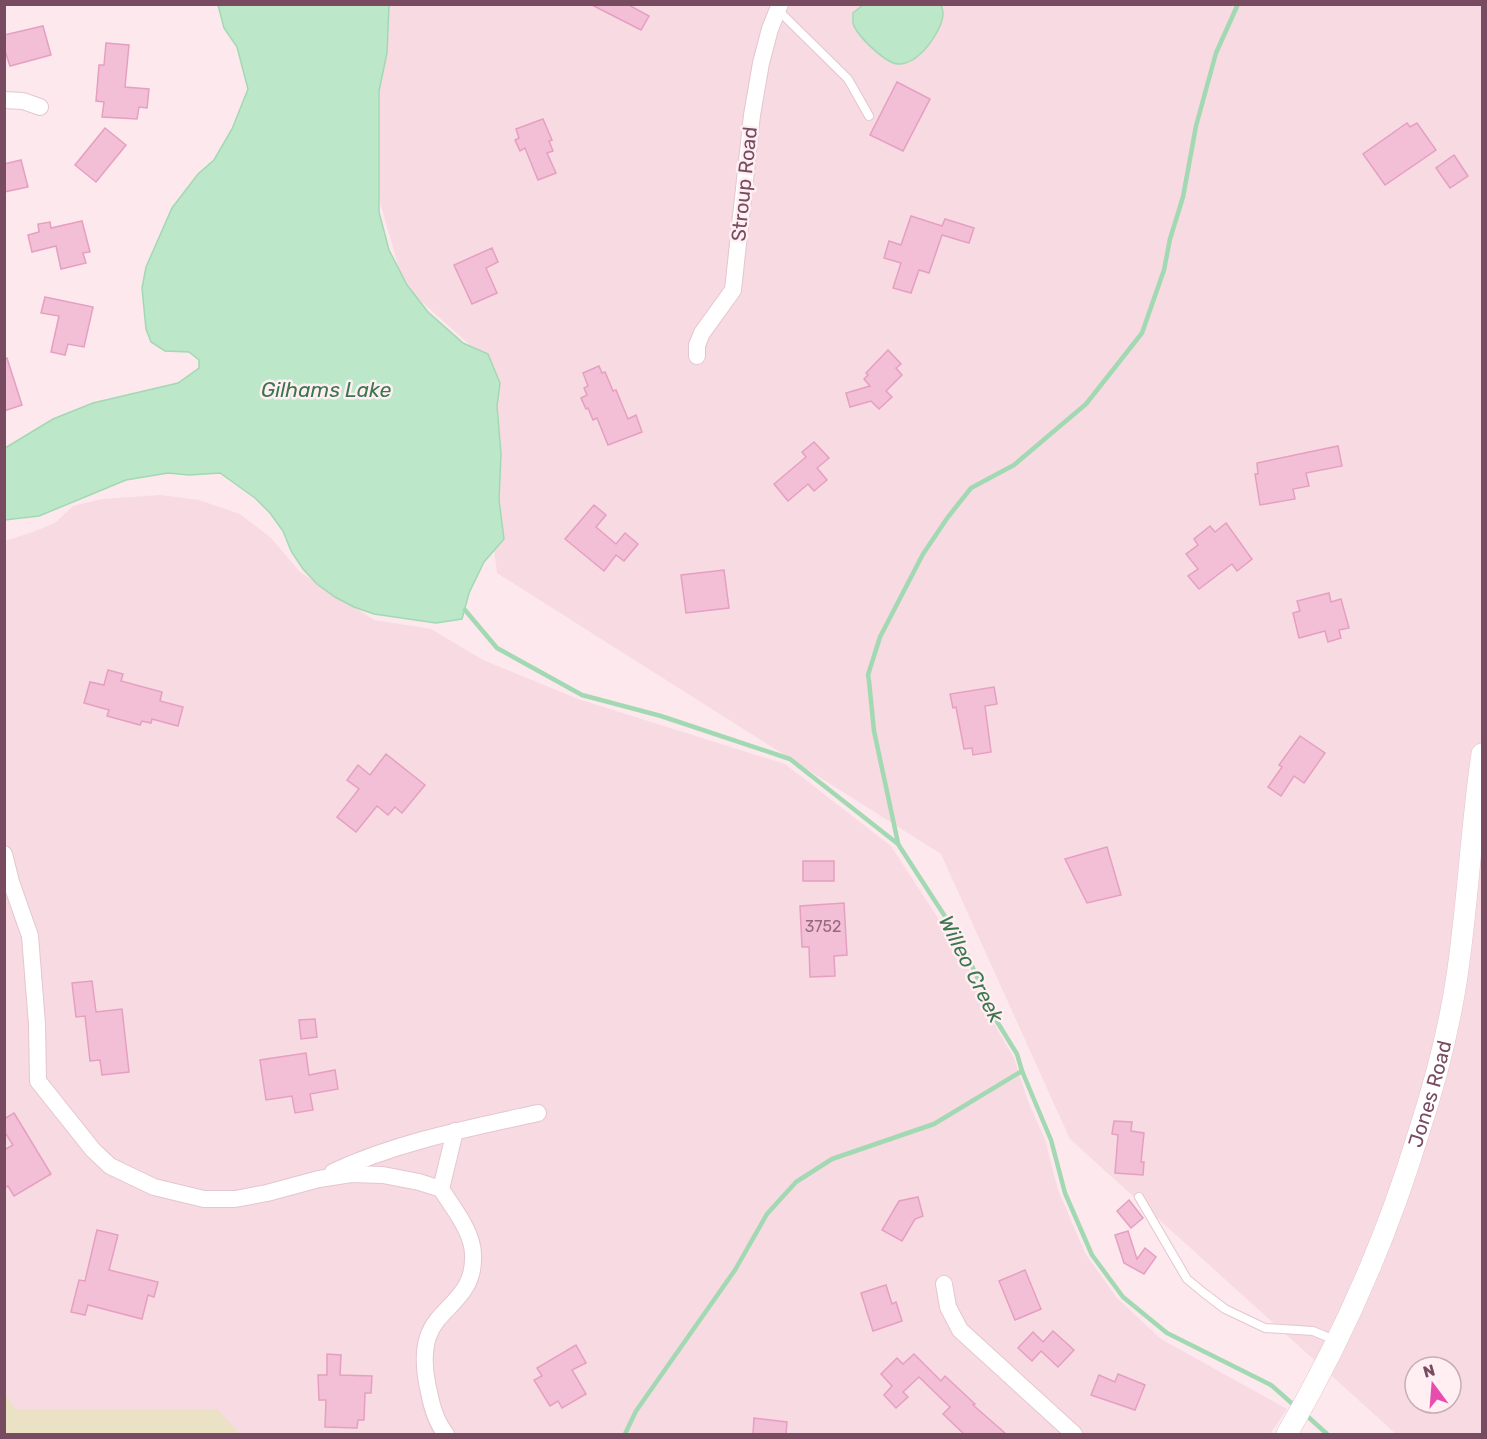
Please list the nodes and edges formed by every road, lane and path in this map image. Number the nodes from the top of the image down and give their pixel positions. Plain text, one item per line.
1 (779, 8) edge
2 (4, 100) edge
3 (40, 107) dead end
4 (869, 116) dead end
5 (697, 356) dead end
6 (1482, 754) edge
7 (4, 854) edge
8 (538, 1113) dead end
9 (455, 1131) junction
10 (319, 1179) junction
11 (441, 1189) junction
12 (1139, 1197) dead end
13 (944, 1284) dead end
14 (1338, 1341) junction
15 (446, 1434) edge
16 (1074, 1434) edge
17 (1287, 1434) edge

1 - 4 lane
1 - 5 street, Stroup Road
2 - 3 street
6 - 14 street, Jones Road
7 - 10 street
8 - 9 street
9 - 10 street
9 - 11 street
10 - 11 street
11 - 15 street
12 - 14 lane
13 - 16 street
14 - 17 street, Jones Road

